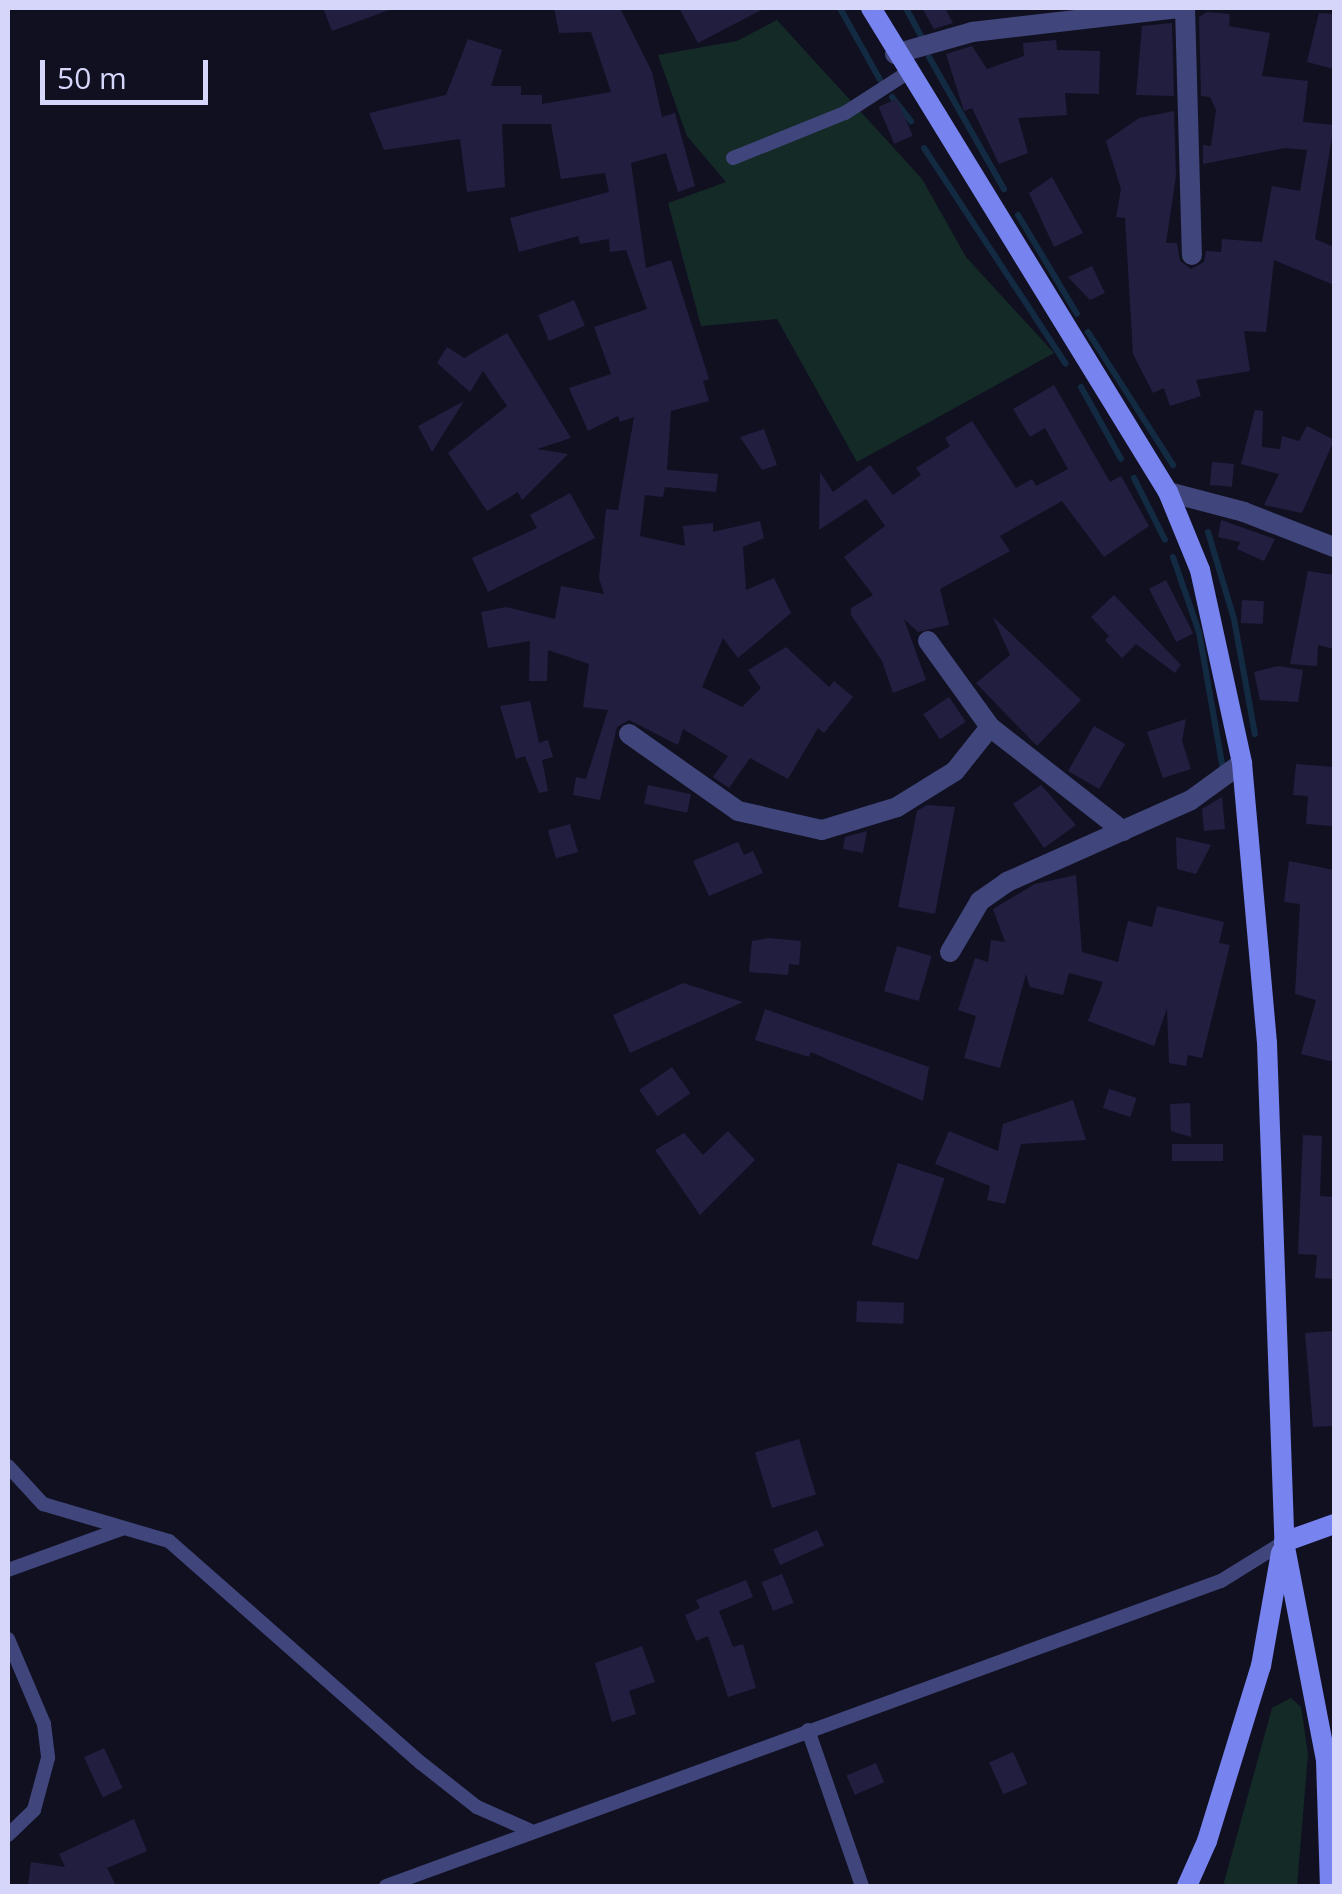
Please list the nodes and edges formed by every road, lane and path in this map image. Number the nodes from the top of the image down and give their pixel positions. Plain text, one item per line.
1 (871, 8) edge
2 (1182, 8) edge
3 (895, 54) junction
4 (907, 73) junction
5 (734, 158) dead end
6 (1192, 256) dead end
7 (1168, 492) junction
8 (1334, 547) edge
9 (928, 640) dead end
10 (990, 727) junction
11 (629, 734) dead end
12 (1242, 762) junction
13 (1123, 830) junction
14 (950, 952) dead end
15 (8, 1466) edge
16 (1334, 1524) edge
17 (129, 1526) junction
18 (1284, 1542) junction
19 (8, 1570) edge
20 (8, 1639) edge
21 (808, 1730) junction
22 (1330, 1761) edge
23 (529, 1830) junction
24 (8, 1834) edge
25 (386, 1886) edge
26 (862, 1886) edge
27 (1186, 1886) edge
28 (1330, 1886) edge

1 - 3 main road
2 - 3 street
2 - 6 street
3 - 4 main road
4 - 5 lane
4 - 7 main road
7 - 8 street
7 - 12 main road
9 - 10 street
10 - 11 street
10 - 13 street
12 - 13 street
12 - 18 main road
13 - 14 street
15 - 17 lane
16 - 18 main road
17 - 19 lane
17 - 23 lane
18 - 21 lane
18 - 22 main road
18 - 27 main road
20 - 24 lane
21 - 23 lane
21 - 26 lane
22 - 28 main road
23 - 25 lane

